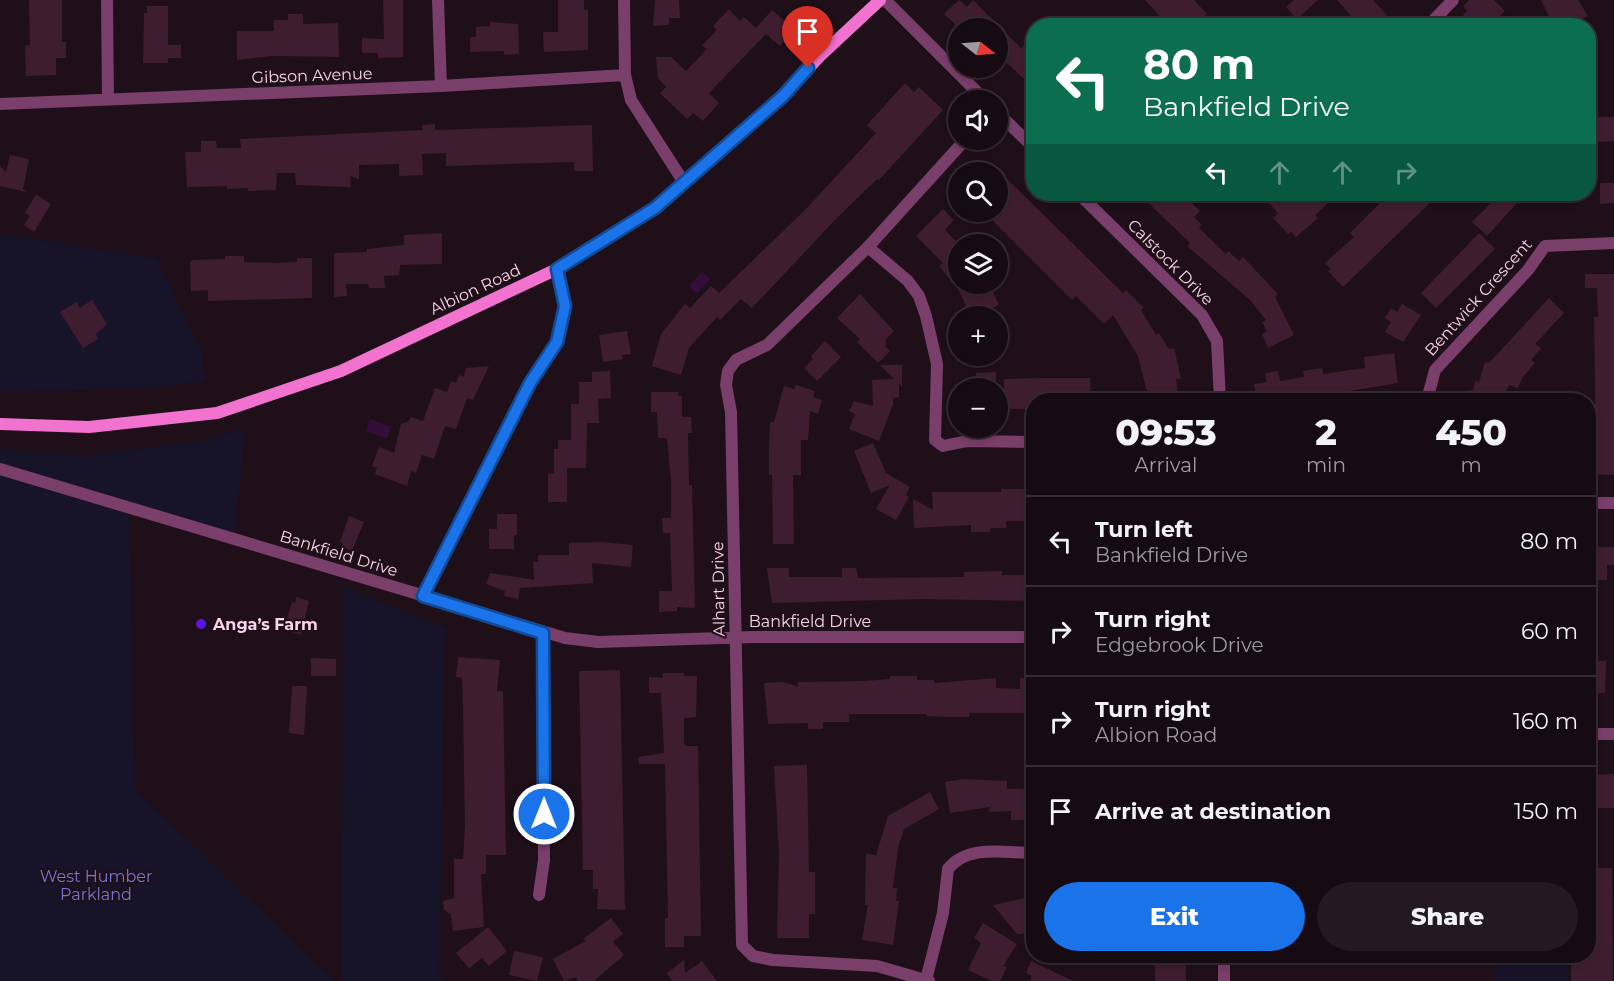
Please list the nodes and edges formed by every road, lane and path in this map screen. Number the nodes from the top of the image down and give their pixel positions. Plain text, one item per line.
1 (106, 0) edge
2 (438, 0) edge
3 (624, 0) edge
4 (882, 0) edge
5 (1454, 0) edge
6 (1436, 18) edge
7 (625, 75) junction
8 (441, 86) junction
9 (976, 90) edge
10 (108, 99) junction
11 (0, 104) edge
12 (1008, 122) edge
13 (1026, 140) edge
14 (956, 150) edge
15 (683, 181) junction
16 (1086, 201) edge
17 (1614, 243) edge
18 (868, 247) junction
19 (557, 269) junction
20 (1220, 393) edge
21 (1429, 393) edge
22 (0, 424) edge
23 (1026, 442) edge
24 (0, 469) edge
25 (1596, 503) edge
26 (1614, 503) edge
27 (423, 596) junction
28 (543, 633) junction
29 (1026, 637) edge
30 (736, 638) junction
31 (1596, 734) edge
32 (1614, 734) edge
33 (1026, 852) edge
34 (539, 895) dead end
35 (1224, 963) edge
36 (928, 980) edge
37 (1224, 981) edge

1 - 10 street
2 - 8 street
3 - 7 street
4 - 9 street
4 - 15 main road, Albion Road
5 - 6 street
7 - 8 street, Gibson Avenue
7 - 15 street
8 - 10 street, Gibson Avenue
10 - 11 street, Gibson Avenue
12 - 13 street
14 - 18 street, Alhart Drive
15 - 19 main road, Albion Road
16 - 20 street, Calstock Drive
17 - 21 street, Bentwick Crescent
18 - 23 street
18 - 30 street, Alhart Drive
19 - 22 main road, Albion Road
19 - 27 street
24 - 27 street, Bankfield Drive
25 - 26 street
27 - 28 street, Bankfield Drive
28 - 30 street, Bankfield Drive
28 - 34 street
29 - 30 street, Bankfield Drive
30 - 36 street, Alhart Drive
31 - 32 street
33 - 36 street
35 - 37 street

